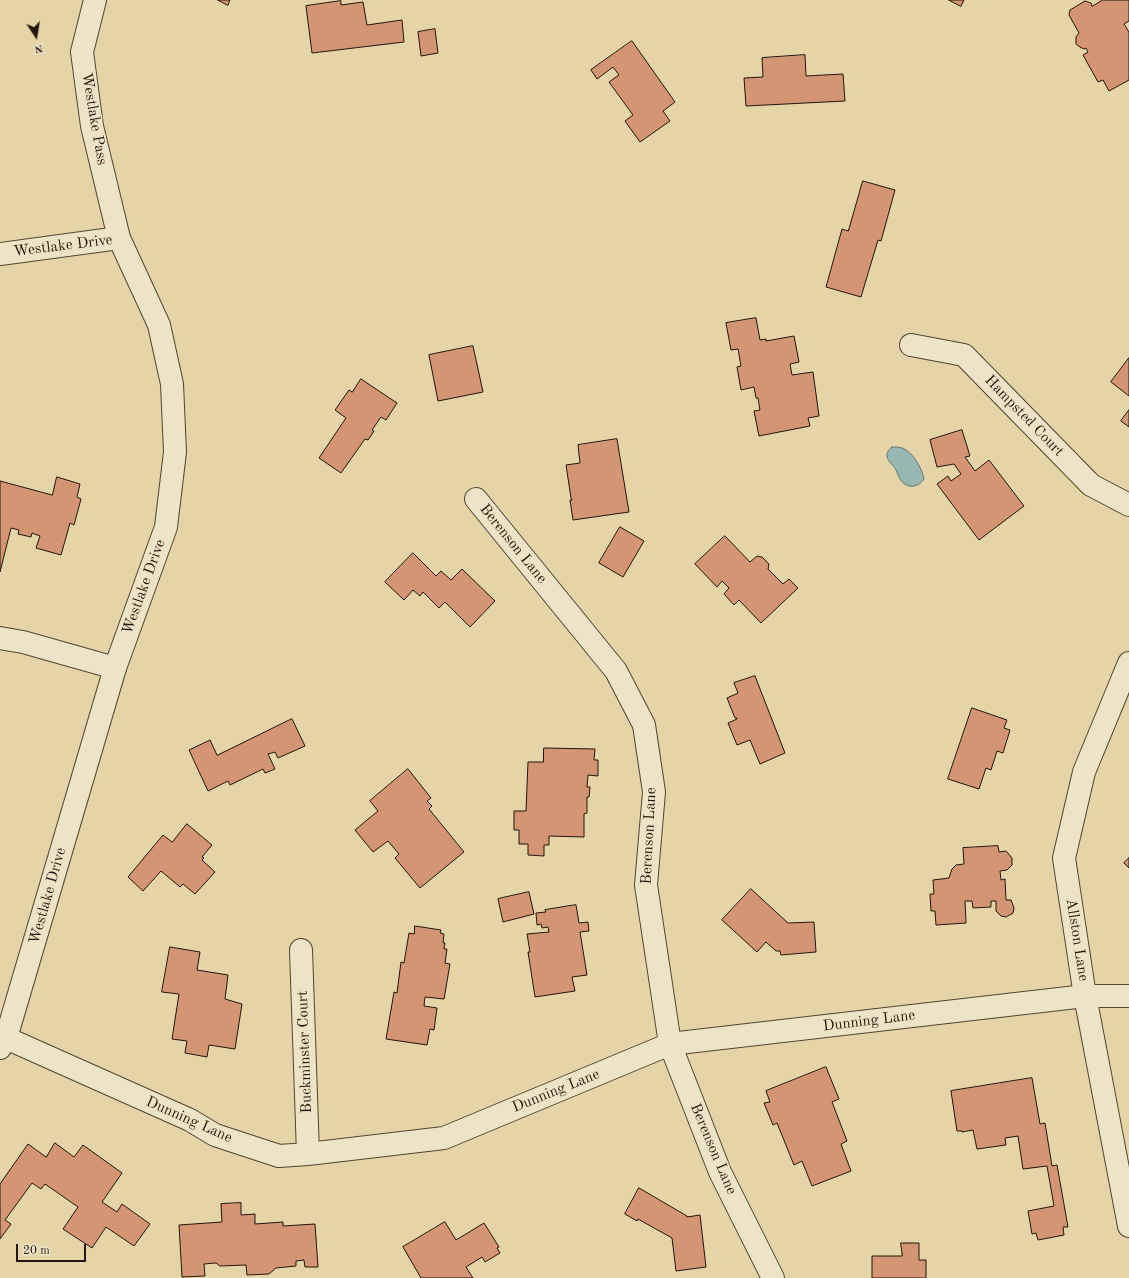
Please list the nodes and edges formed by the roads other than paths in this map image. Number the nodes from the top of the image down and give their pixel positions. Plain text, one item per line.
1 (95, 0) edge
2 (119, 238) junction
3 (0, 254) edge
4 (911, 344) dead end
5 (476, 499) dead end
6 (1129, 505) edge
7 (0, 638) edge
8 (1129, 662) edge
9 (115, 668) junction
10 (301, 950) dead end
11 (1085, 996) junction
12 (1129, 996) edge
13 (3, 1043) edge
14 (670, 1044) junction
15 (308, 1154) junction
16 (1129, 1226) edge
17 (773, 1278) edge

1 - 2 street, Westlake Pass
2 - 3 street, Westlake Drive
2 - 9 street, Westlake Drive
4 - 6 street, Hampsted Court
5 - 14 street, Berenson Lane
7 - 9 street
8 - 11 street, Allston Lane
9 - 13 street, Westlake Drive
10 - 15 street, Buckminster Court
11 - 12 street, Dunning Lane
11 - 14 street, Dunning Lane
11 - 16 street, Allston Lane
13 - 15 street, Dunning Lane
14 - 15 street, Dunning Lane
14 - 17 street, Berenson Lane

